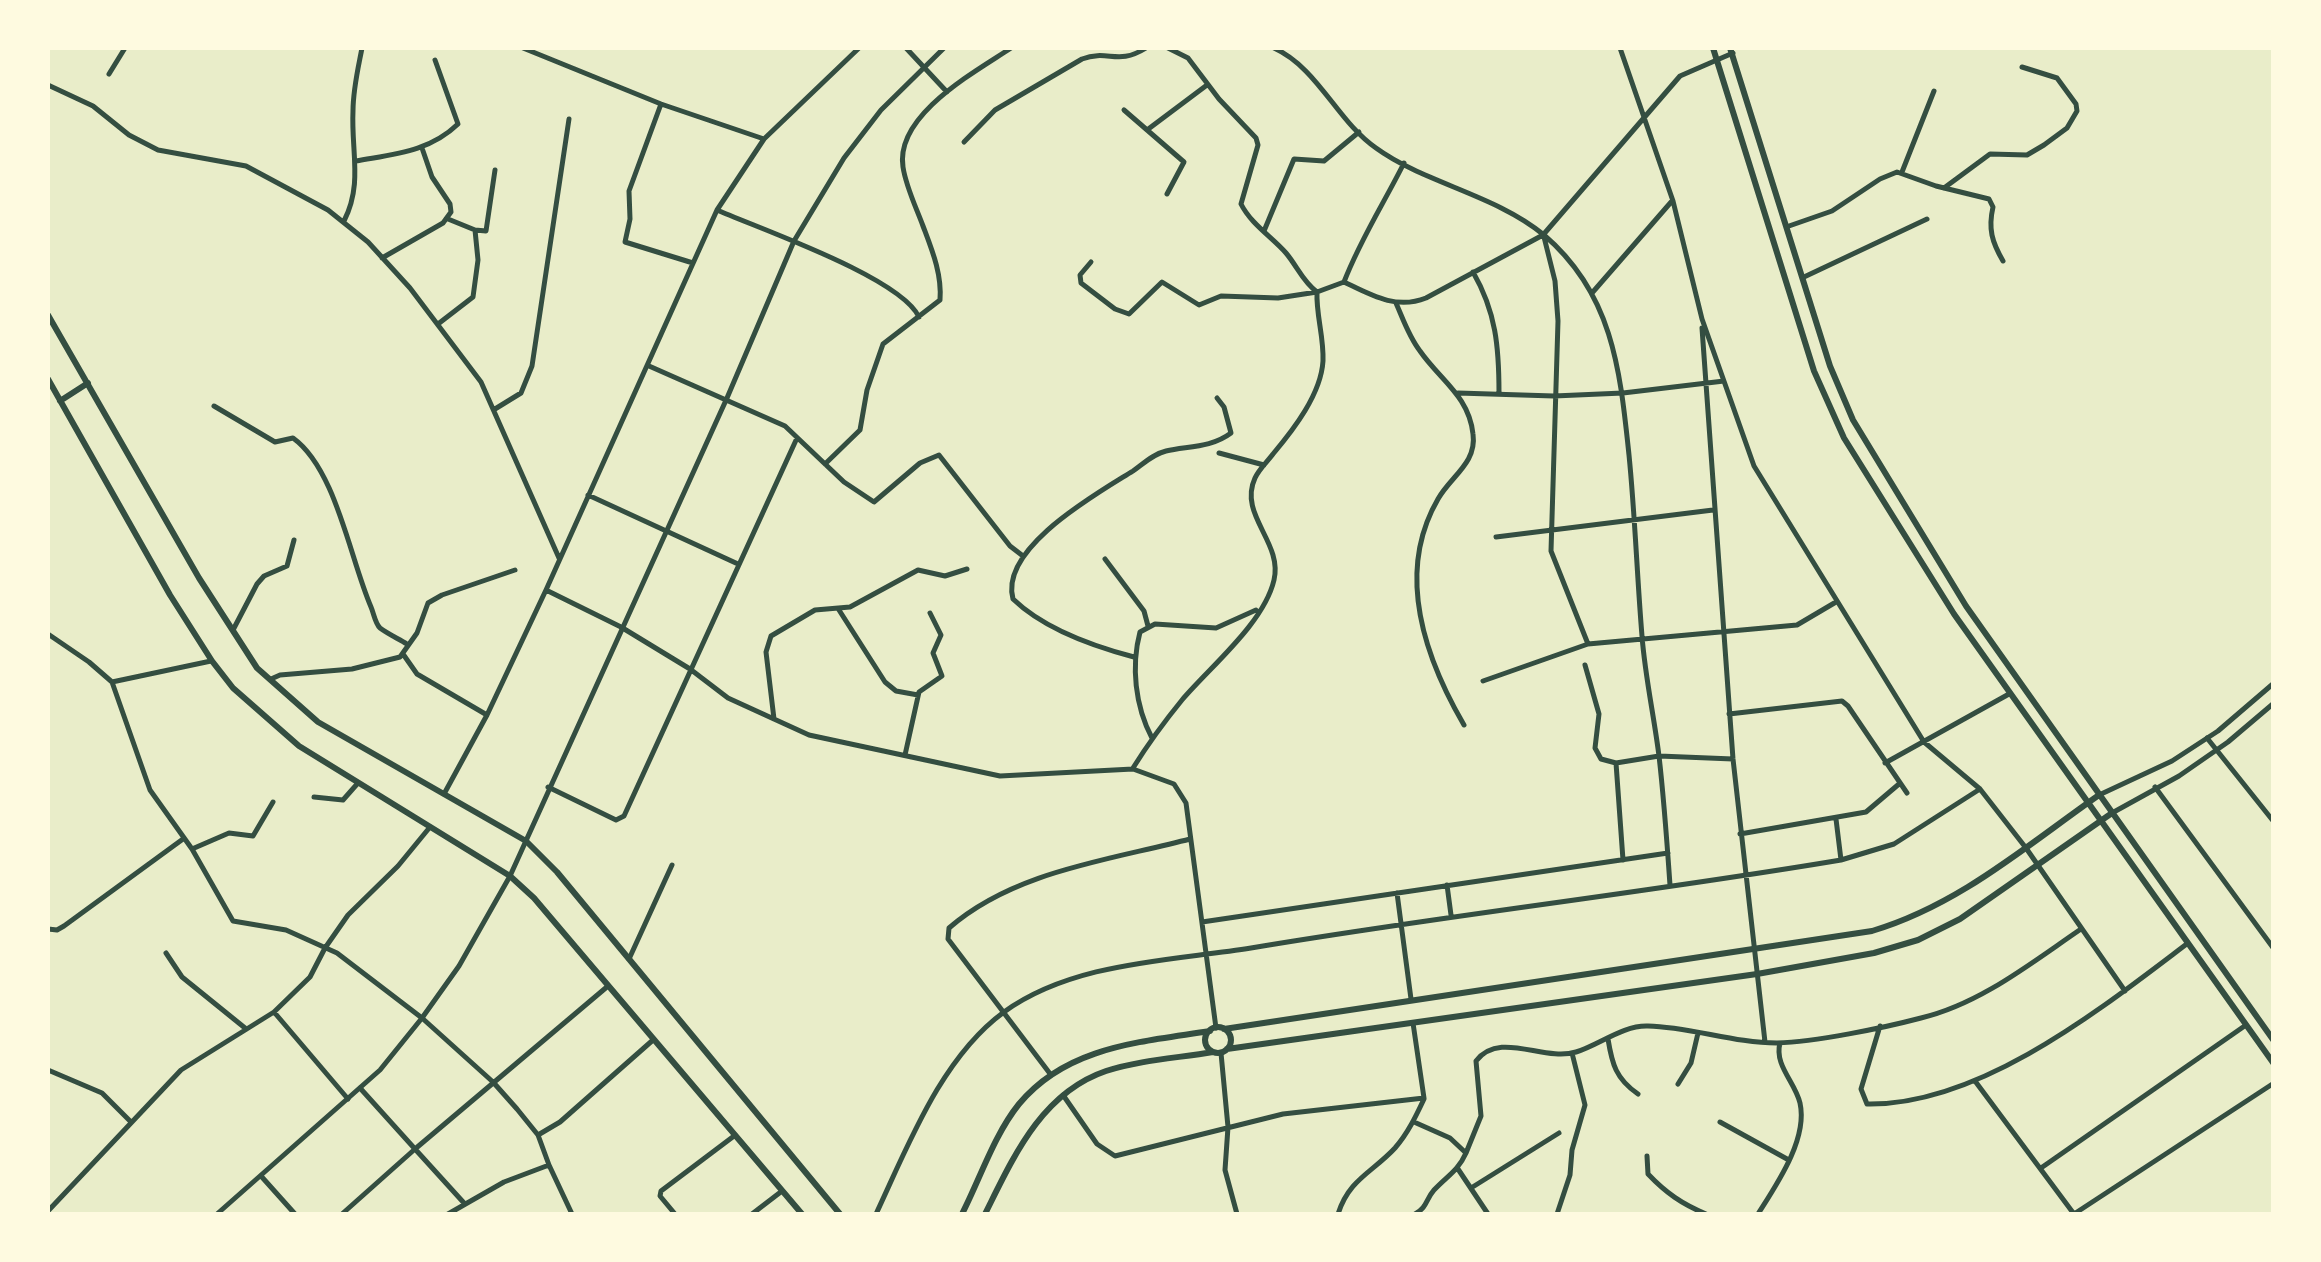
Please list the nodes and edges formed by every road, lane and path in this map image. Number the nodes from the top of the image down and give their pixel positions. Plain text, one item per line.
1 (125, 48) edge
2 (362, 48) edge
3 (523, 48) edge
4 (859, 48) edge
5 (906, 48) edge
6 (944, 48) edge
7 (1011, 48) edge
8 (1146, 48) edge
9 (1168, 48) edge
10 (1274, 48) edge
11 (1620, 48) edge
12 (1712, 48) edge
13 (1732, 50) edge
14 (1716, 58) junction
15 (436, 60) dead end
16 (923, 65) junction
17 (2022, 67) dead end
18 (109, 74) dead end
19 (48, 85) edge
20 (1207, 85) junction
21 (1934, 90) dead end
22 (947, 92) junction
23 (660, 104) junction
24 (1124, 110) dead end
25 (1644, 118) junction
26 (568, 120) dead end
27 (1147, 130) junction
28 (1359, 132) junction
29 (764, 139) junction
30 (964, 142) dead end
31 (422, 148) junction
32 (356, 161) junction
33 (1404, 163) junction
34 (496, 170) dead end
35 (1902, 172) junction
36 (1944, 188) junction
37 (1167, 194) dead end
38 (1673, 201) junction
39 (717, 210) junction
40 (448, 219) junction
41 (1927, 219) dead end
42 (344, 221) junction
43 (1788, 226) junction
44 (475, 230) junction
45 (1264, 230) junction
46 (1543, 234) junction
47 (794, 241) junction
48 (382, 258) junction
49 (2003, 261) dead end
50 (1091, 262) dead end
51 (693, 263) junction
52 (1472, 272) junction
53 (1804, 277) junction
54 (1344, 282) junction
55 (1317, 292) junction
56 (1592, 293) junction
57 (1396, 303) junction
58 (48, 315) edge
59 (919, 318) junction
60 (1702, 319) junction
61 (438, 324) junction
62 (649, 366) junction
63 (48, 378) edge
64 (1724, 381) junction
65 (88, 383) junction
66 (1704, 384) junction
67 (1458, 393) junction
68 (1499, 393) junction
69 (1623, 393) junction
70 (1554, 396) junction
71 (727, 398) junction
72 (1218, 398) dead end
73 (60, 401) junction
74 (214, 406) dead end
75 (494, 408) junction
76 (797, 438) junction
77 (1219, 453) dead end
78 (825, 464) junction
79 (1264, 465) junction
80 (588, 495) junction
81 (1713, 510) junction
82 (1635, 519) junction
83 (1550, 529) junction
84 (666, 530) junction
85 (1496, 537) dead end
86 (294, 540) dead end
87 (1023, 556) junction
88 (559, 558) junction
89 (1106, 558) dead end
90 (738, 564) junction
91 (967, 569) dead end
92 (515, 570) dead end
93 (546, 590) junction
94 (1836, 602) junction
95 (1259, 609) junction
96 (839, 610) junction
97 (930, 613) dead end
98 (1148, 626) junction
99 (622, 627) junction
100 (232, 632) junction
101 (48, 634) edge
102 (1723, 634) junction
103 (1642, 640) junction
104 (407, 644) junction
105 (1588, 644) junction
106 (403, 654) junction
107 (1134, 657) junction
108 (212, 661) junction
109 (1584, 665) dead end
110 (690, 669) junction
111 (270, 680) junction
112 (1483, 681) dead end
113 (112, 682) junction
114 (2274, 683) edge
115 (2009, 694) junction
116 (918, 696) junction
117 (2274, 703) edge
118 (1730, 714) junction
119 (487, 715) junction
120 (774, 719) junction
121 (1464, 725) dead end
122 (1152, 738) junction
123 (2207, 738) junction
124 (1924, 742) junction
125 (2216, 750) junction
126 (906, 755) junction
127 (1659, 756) junction
128 (1733, 758) junction
129 (1616, 763) junction
130 (1885, 763) junction
131 (1133, 769) junction
132 (358, 782) junction
133 (1899, 784) junction
134 (2156, 787) junction
135 (548, 788) junction
136 (1980, 789) junction
137 (444, 794) junction
138 (1907, 794) dead end
139 (2098, 794) junction
140 (314, 796) dead end
141 (273, 802) dead end
142 (2086, 803) junction
143 (2112, 813) junction
144 (1836, 819) junction
145 (2099, 821) junction
146 (2274, 822) edge
147 (432, 825) junction
148 (1740, 834) junction
149 (183, 838) junction
150 (1190, 838) junction
151 (526, 841) junction
152 (2026, 848) junction
153 (192, 850) junction
154 (1668, 853) junction
155 (1623, 860) junction
156 (1841, 860) junction
157 (672, 865) dead end
158 (2039, 866) junction
159 (510, 876) junction
160 (1744, 876) junction
161 (1446, 885) junction
162 (1670, 885) junction
163 (1397, 893) junction
164 (1451, 916) junction
165 (1202, 922) junction
166 (1401, 923) junction
167 (48, 929) edge
168 (2081, 929) junction
169 (2188, 943) junction
170 (325, 948) junction
171 (2274, 949) edge
172 (1753, 950) junction
173 (166, 952) dead end
174 (1206, 956) junction
175 (629, 959) junction
176 (1756, 974) junction
177 (608, 986) junction
178 (2125, 991) junction
179 (1411, 999) junction
180 (274, 1012) junction
181 (1002, 1014) junction
182 (422, 1018) junction
183 (1413, 1022) junction
184 (2246, 1025) junction
185 (1880, 1026) junction
186 (244, 1028) junction
187 (1216, 1029) junction
188 (1698, 1034) junction
189 (1608, 1038) junction
190 (653, 1040) junction
191 (2274, 1041) edge
192 (1764, 1042) junction
193 (1780, 1043) junction
194 (1220, 1051) junction
195 (1572, 1053) junction
196 (2274, 1064) edge
197 (48, 1070) edge
198 (1051, 1076) junction
199 (1975, 1080) junction
200 (493, 1082) junction
201 (2274, 1083) edge
202 (1678, 1084) dead end
203 (360, 1088) junction
204 (1638, 1094) dead end
205 (1064, 1095) junction
206 (1424, 1098) junction
207 (348, 1099) junction
208 (131, 1122) junction
209 (1414, 1122) junction
210 (1720, 1122) dead end
211 (1228, 1127) junction
212 (1559, 1133) dead end
213 (538, 1135) junction
214 (734, 1136) junction
215 (416, 1149) junction
216 (1466, 1153) junction
217 (1647, 1156) dead end
218 (1787, 1160) junction
219 (549, 1165) junction
220 (2041, 1168) junction
221 (1458, 1169) junction
222 (261, 1176) junction
223 (1471, 1188) junction
224 (782, 1192) junction
225 (464, 1203) junction
226 (48, 1211) edge
227 (217, 1214) edge
228 (294, 1214) edge
229 (342, 1214) edge
230 (448, 1214) edge
231 (572, 1214) edge
232 (675, 1214) edge
233 (752, 1214) edge
234 (802, 1214) edge
235 (840, 1214) edge
236 (876, 1214) edge
237 (962, 1214) edge
238 (985, 1214) edge
239 (1237, 1214) edge
240 (1338, 1214) edge
241 (1415, 1214) edge
242 (1486, 1214) edge
243 (1557, 1214) edge
244 (1706, 1214) edge
245 (1758, 1214) edge
246 (2074, 1214) edge

1 - 18 street
2 - 32 street
3 - 23 street
4 - 29 street
5 - 16 street
6 - 16 street
7 - 22 street
8 - 30 street
9 - 20 street
10 - 28 street
11 - 25 street
12 - 14 main road
13 - 14 street
13 - 43 main road
14 - 25 street
14 - 115 main road
15 - 31 street
16 - 22 street
16 - 47 street
17 - 36 street
19 - 42 street
20 - 27 street
20 - 45 street
21 - 35 street
22 - 59 street
23 - 29 street
23 - 51 street
24 - 27 street
25 - 38 street
25 - 46 street
26 - 75 street
27 - 37 street
28 - 33 street
28 - 45 street
29 - 39 street
31 - 32 street
31 - 40 street
32 - 42 street
33 - 46 street
33 - 54 street
34 - 44 street
35 - 36 street
35 - 43 street
36 - 49 street
38 - 56 street
38 - 60 street
39 - 47 street
39 - 51 street
40 - 44 street
40 - 48 street
41 - 53 street
42 - 48 street
43 - 53 main road
44 - 61 street
45 - 55 street
46 - 52 street
46 - 56 street
46 - 70 street
47 - 59 street
47 - 71 street
48 - 61 street
50 - 55 street
51 - 62 street
52 - 57 street
52 - 68 street
53 - 139 main road
54 - 55 street
54 - 57 street
55 - 79 street
56 - 69 street
57 - 67 street
58 - 65 main road
59 - 78 street
60 - 64 street
60 - 66 street
61 - 75 street
62 - 71 street
62 - 80 street
63 - 73 main road
64 - 66 street
64 - 94 street
65 - 73 main road
65 - 100 main road
66 - 69 street
66 - 81 street
67 - 68 street
67 - 121 street
68 - 70 street
69 - 70 street
69 - 82 street
70 - 83 street
71 - 76 street
71 - 84 street
72 - 87 street
73 - 108 main road
74 - 104 street
75 - 88 street
76 - 78 street
76 - 90 street
77 - 79 street
78 - 87 street
79 - 95 street
80 - 84 street
80 - 88 street
81 - 82 street
81 - 102 street
82 - 83 street
82 - 103 street
83 - 85 street
83 - 105 street
84 - 90 street
84 - 99 street
86 - 100 street
87 - 107 street
88 - 93 street
89 - 98 street
90 - 110 street
91 - 96 street
92 - 104 street
93 - 99 street
93 - 119 street
94 - 102 street
94 - 124 street
95 - 98 street
95 - 122 street
96 - 116 street
96 - 120 street
97 - 116 street
98 - 107 street
99 - 110 street
99 - 135 street
100 - 111 main road
101 - 113 street
102 - 103 street
102 - 118 street
103 - 105 street
103 - 127 street
104 - 106 street
105 - 112 street
106 - 111 street
106 - 119 street
107 - 122 street
108 - 113 street
108 - 132 main road
109 - 129 street
110 - 120 street
110 - 135 street
111 - 137 main road
113 - 149 street
114 - 123 street
115 - 124 street
115 - 142 main road
116 - 126 street
117 - 125 street
118 - 128 street
118 - 130 street
119 - 137 street
120 - 126 street
122 - 131 street
123 - 125 street
123 - 139 street
124 - 130 street
124 - 136 street
125 - 134 street
125 - 146 street
126 - 131 street
127 - 128 street
127 - 129 street
127 - 154 street
128 - 148 street
129 - 155 street
130 - 133 street
131 - 150 street
132 - 140 street
132 - 147 main road
133 - 138 street
133 - 144 street
134 - 143 street
134 - 171 street
135 - 151 street
136 - 152 street
136 - 156 street
137 - 151 main road
139 - 142 main road
139 - 143 main road
141 - 153 street
142 - 145 main road
142 - 152 main road
143 - 145 main road
143 - 191 main road
144 - 148 street
144 - 156 street
145 - 158 main road
145 - 169 main road
147 - 159 main road
147 - 170 street
148 - 160 street
149 - 153 street
149 - 167 street
150 - 165 street
150 - 181 street
151 - 159 street
151 - 175 main road
152 - 158 street
152 - 172 main road
153 - 170 street
154 - 155 street
154 - 162 street
155 - 161 street
156 - 160 street
157 - 175 street
158 - 168 street
158 - 176 main road
159 - 177 main road
159 - 182 street
160 - 162 street
160 - 172 street
161 - 163 street
161 - 164 street
162 - 164 street
163 - 165 street
163 - 166 street
164 - 166 street
165 - 174 street
166 - 174 street
166 - 179 street
168 - 178 street
168 - 185 street
169 - 178 street
169 - 184 main road
170 - 180 street
170 - 182 street
172 - 176 street
172 - 179 main road
173 - 186 street
174 - 181 street
174 - 187 street
175 - 235 main road
176 - 183 main road
176 - 192 street
177 - 190 main road
177 - 200 street
178 - 199 street
179 - 187 main road
180 - 186 street
180 - 207 street
181 - 198 street
181 - 236 street
182 - 200 street
182 - 203 street
183 - 194 main road
183 - 206 street
184 - 196 main road
184 - 220 street
185 - 193 street
185 - 199 street
186 - 208 street
187 - 194 main road
187 - 194 main road
187 - 198 main road
188 - 189 street
188 - 192 street
188 - 202 street
189 - 195 street
189 - 204 street
190 - 213 street
190 - 214 main road
192 - 193 street
193 - 218 street
194 - 205 main road
194 - 211 street
195 - 216 street
195 - 243 street
197 - 208 street
198 - 237 main road
199 - 220 street
200 - 213 street
200 - 215 street
201 - 246 street
203 - 207 street
203 - 215 street
205 - 211 street
205 - 238 main road
206 - 209 street
206 - 211 street
207 - 222 street
208 - 226 street
209 - 216 street
209 - 240 street
210 - 218 street
211 - 239 street
212 - 223 street
213 - 219 street
214 - 224 main road
214 - 232 street
215 - 225 street
215 - 229 street
216 - 221 street
217 - 244 street
218 - 245 street
219 - 225 street
219 - 231 street
220 - 246 street
221 - 223 street
221 - 241 street
222 - 227 street
222 - 228 street
223 - 242 street
224 - 233 street
224 - 234 main road
225 - 230 street

